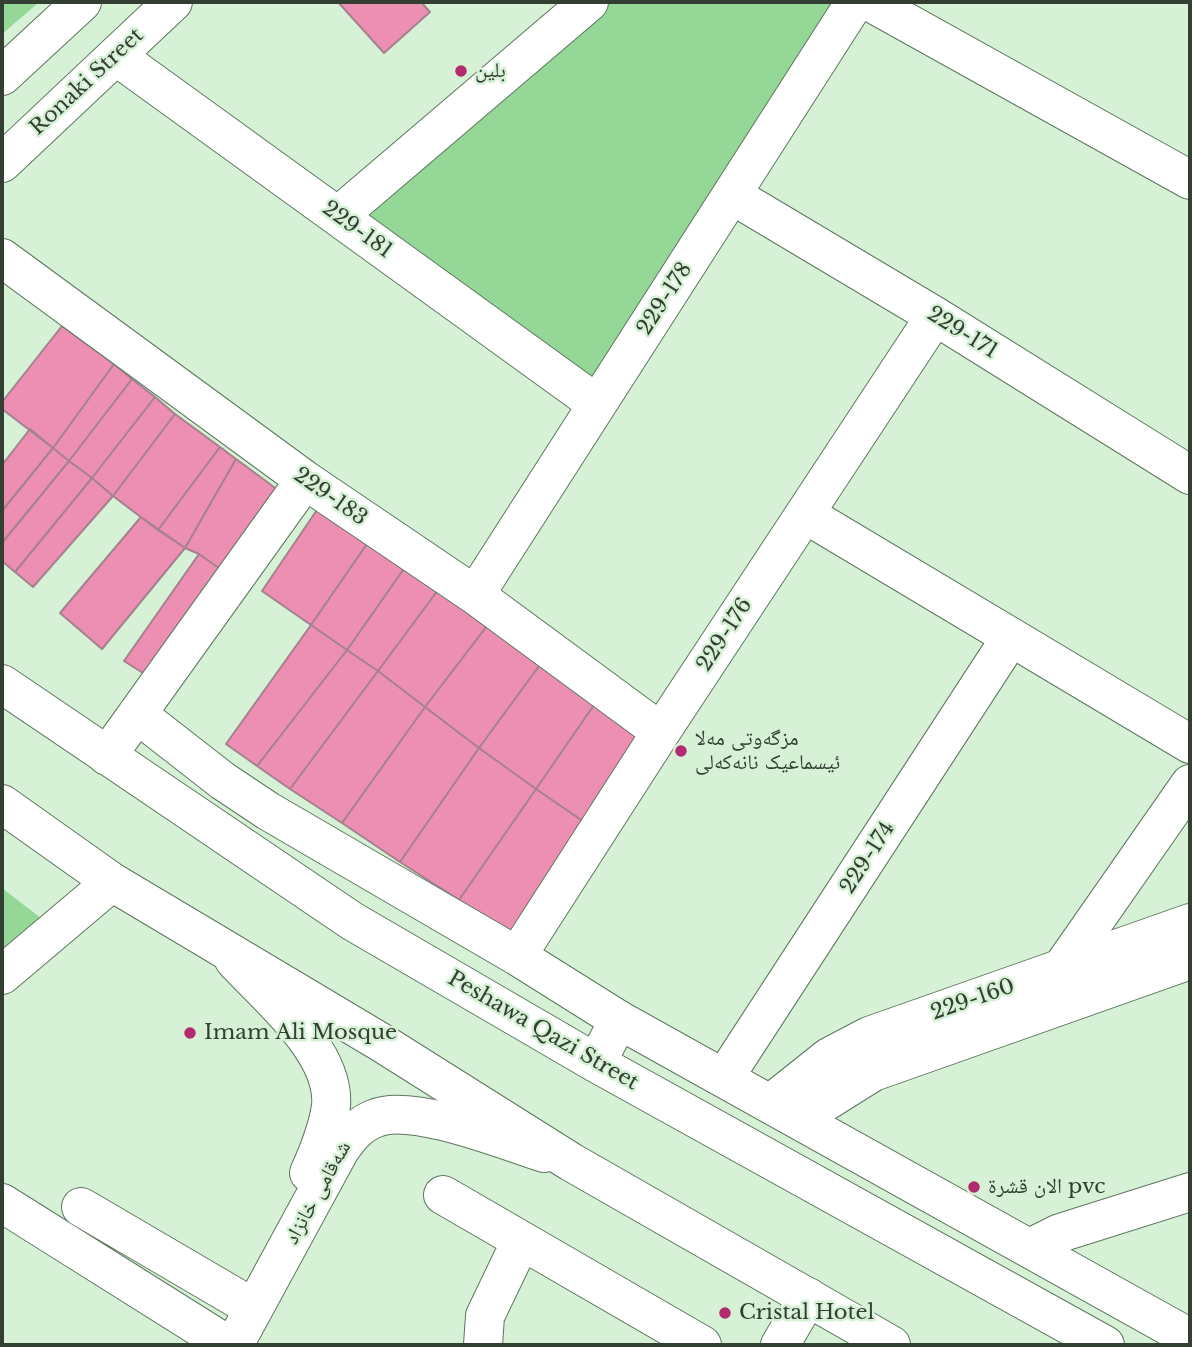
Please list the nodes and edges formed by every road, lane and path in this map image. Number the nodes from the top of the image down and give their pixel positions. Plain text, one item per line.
1 (173, 2) edge
2 (589, 2) edge
3 (855, 2) edge
4 (870, 2) edge
5 (70, 6) edge
6 (116, 56) junction
7 (2, 76) edge
8 (2, 163) edge
9 (1190, 180) edge
10 (732, 195) junction
11 (338, 216) junction
12 (2, 258) edge
13 (935, 316) junction
14 (597, 404) junction
15 (1190, 475) edge
16 (305, 480) junction
17 (805, 514) junction
18 (475, 595) junction
19 (1011, 637) junction
20 (2, 684) edge
21 (137, 714) junction
22 (660, 732) junction
23 (1190, 744) edge
24 (107, 756) junction
25 (1190, 783) edge
26 (2, 804) edge
27 (112, 882) junction
28 (1190, 923) edge
29 (223, 948) junction
30 (517, 956) junction
31 (1190, 960) edge
32 (1061, 969) junction
33 (2, 975) edge
34 (619, 1020) junction
35 (596, 1063) junction
36 (724, 1079) junction
37 (784, 1112) junction
38 (571, 1161) junction
39 (1190, 1192) edge
40 (443, 1195) dead end
41 (2, 1203) edge
42 (80, 1207) dead end
43 (521, 1241) junction
44 (1030, 1248) junction
45 (808, 1297) junction
46 (250, 1306) junction
47 (1190, 1338) edge
48 (232, 1345) edge
49 (484, 1345) edge
50 (702, 1345) edge
51 (780, 1345) edge
52 (891, 1345) edge
53 (1105, 1345) edge

1 - 6 main road, Ronaki Street
2 - 11 main road
3 - 10 main road, 229-178
4 - 9 main road
5 - 7 main road
6 - 8 main road, Ronaki Street
6 - 11 main road, 229-181
10 - 13 main road, 229-171
10 - 14 main road, 229-178
11 - 14 main road, 229-181
12 - 16 main road, 229-183
13 - 15 main road, 229-171
13 - 17 main road, 229-176
14 - 18 main road, 229-178
16 - 18 main road, 229-183
16 - 21 main road
17 - 19 main road
17 - 22 main road, 229-176
18 - 22 main road, 229-183
19 - 23 main road
19 - 36 main road, 229-174
20 - 24 main road, Peshawa Qazi Street
21 - 24 main road
21 - 30 main road
22 - 30 main road, 229-176
24 - 35 main road, Peshawa Qazi Street
25 - 32 main road
26 - 27 main road
27 - 29 main road
27 - 33 main road
28 - 32 main road, 229-160
29 - 38 main road
29 - 46 main road, شەقامی خانزاد
30 - 34 main road
31 - 37 main road, 229-160
32 - 37 main road, 229-160
34 - 35 main road
34 - 36 main road
35 - 53 main road, Peshawa Qazi Street
36 - 37 main road
37 - 44 main road
38 - 45 main road
38 - 48 main road, شەقامی خانزاد
39 - 44 main road
40 - 43 main road
41 - 48 main road
42 - 46 main road
43 - 49 main road
43 - 50 main road
44 - 47 main road
45 - 51 main road
45 - 52 main road
46 - 48 main road, شەقامی خانزاد

